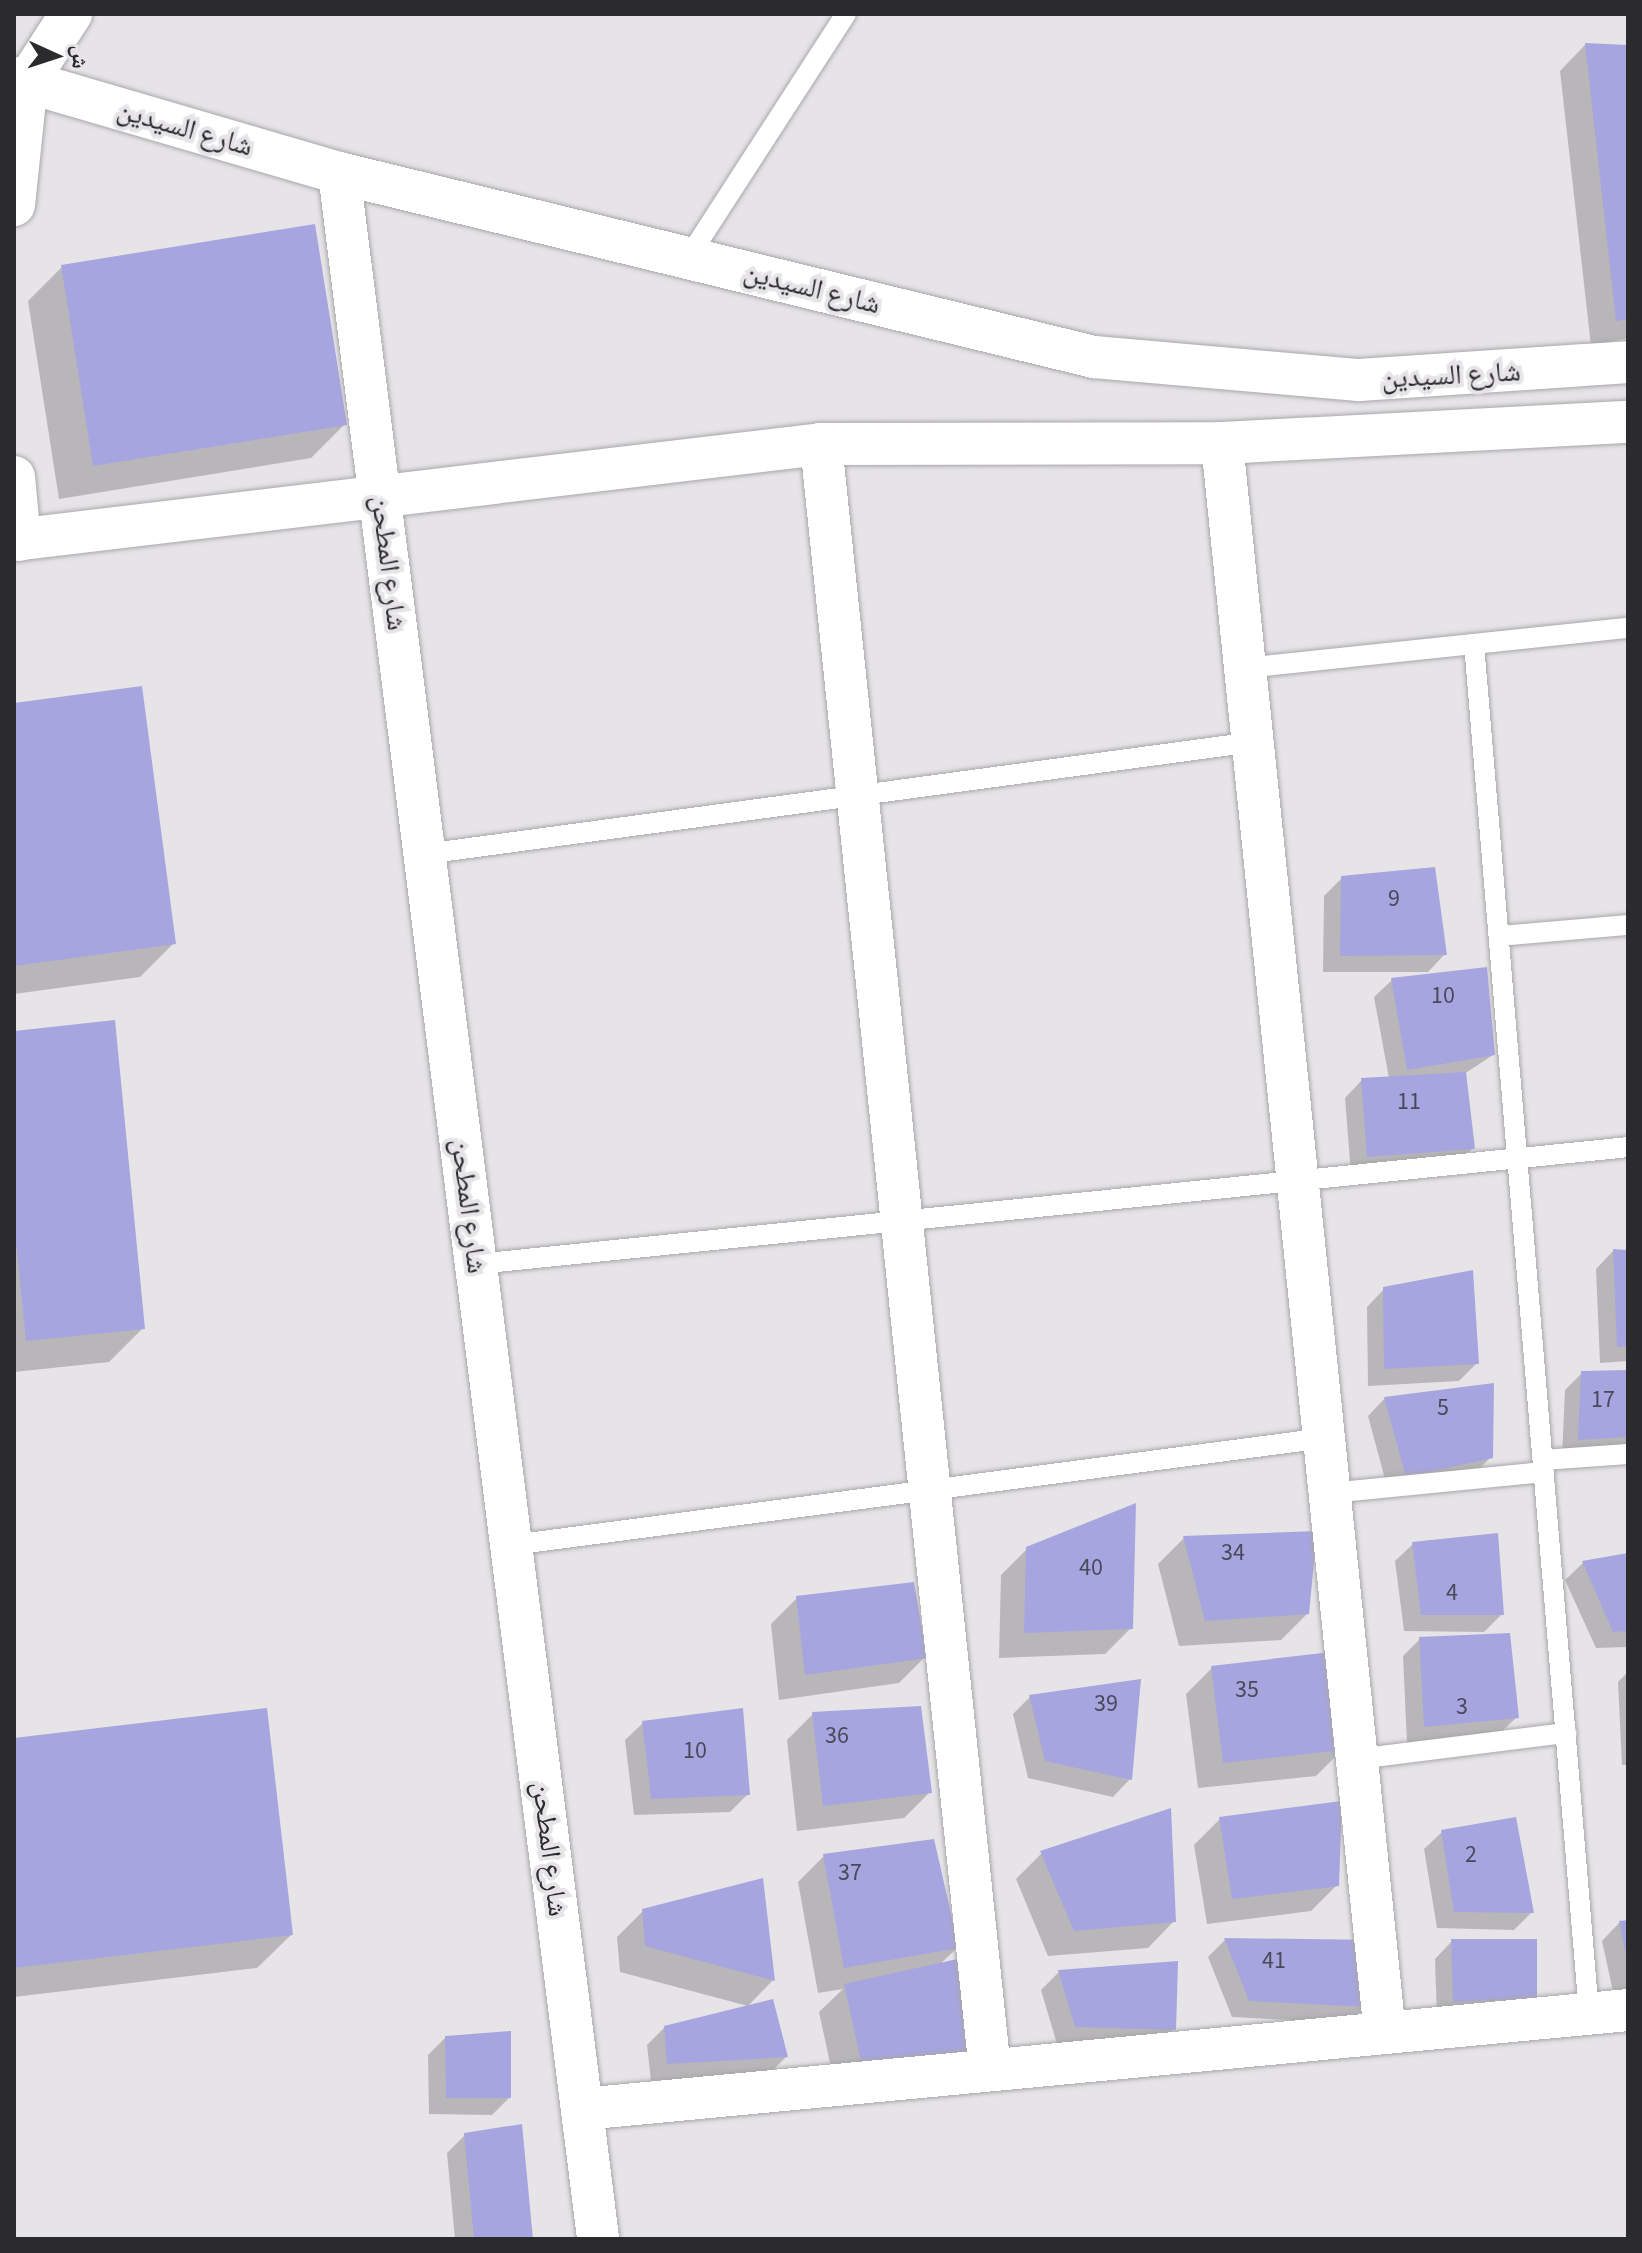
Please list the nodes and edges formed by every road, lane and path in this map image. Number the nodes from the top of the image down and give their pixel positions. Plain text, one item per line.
1 (71, 14) edge
2 (846, 14) edge
3 (20, 80) edge
4 (339, 173) junction
5 (14, 205) edge
6 (688, 258) junction
7 (1628, 362) edge
8 (1628, 422) edge
9 (1222, 443) junction
10 (821, 444) junction
11 (14, 477) edge
12 (380, 491) junction
13 (17, 540) edge
14 (1628, 628) edge
15 (1474, 644) junction
16 (1245, 668) junction
17 (1253, 742) junction
18 (858, 795) junction
19 (425, 854) junction
20 (1628, 925) edge
21 (1499, 936) junction
22 (1628, 1147) edge
23 (1517, 1158) junction
24 (1298, 1181) junction
25 (902, 1221) junction
26 (477, 1264) junction
27 (1325, 1438) junction
28 (1628, 1454) edge
29 (1543, 1466) junction
30 (930, 1490) junction
31 (1330, 1493) junction
32 (512, 1545) junction
33 (1566, 1733) junction
34 (1357, 1759) junction
35 (1609, 2012) edge
36 (1385, 2033) junction
37 (990, 2070) junction
38 (583, 2109) junction
39 (598, 2239) edge

1 - 3 street
2 - 6 lane
3 - 4 street, شارع السيدين
3 - 5 street
4 - 6 street, شارع السيدين
4 - 12 street, شارع المطحن
6 - 7 street, شارع السيدين
8 - 9 street, شارع السيدين
9 - 10 street, شارع السيدين
9 - 16 street
10 - 12 street, شارع السيدين
10 - 18 street
11 - 13 street
12 - 13 street, شارع السيدين
12 - 19 street, شارع المطحن
14 - 15 lane
15 - 16 lane
15 - 21 lane
16 - 17 street
17 - 18 lane
17 - 24 street
18 - 19 lane
18 - 25 street
19 - 26 street, شارع المطحن
20 - 21 lane
21 - 23 lane
22 - 23 lane
23 - 24 lane
23 - 29 lane
24 - 25 lane
24 - 27 street
25 - 26 lane
25 - 30 street
26 - 32 street, شارع المطحن
27 - 30 lane
27 - 31 street
28 - 29 lane
29 - 31 lane
29 - 33 lane
30 - 32 lane
30 - 37 street
31 - 34 street
32 - 38 street, شارع المطحن
33 - 34 lane
33 - 35 lane
34 - 36 street
35 - 36 street
36 - 37 street
37 - 38 street
38 - 39 street, شارع المطحن

